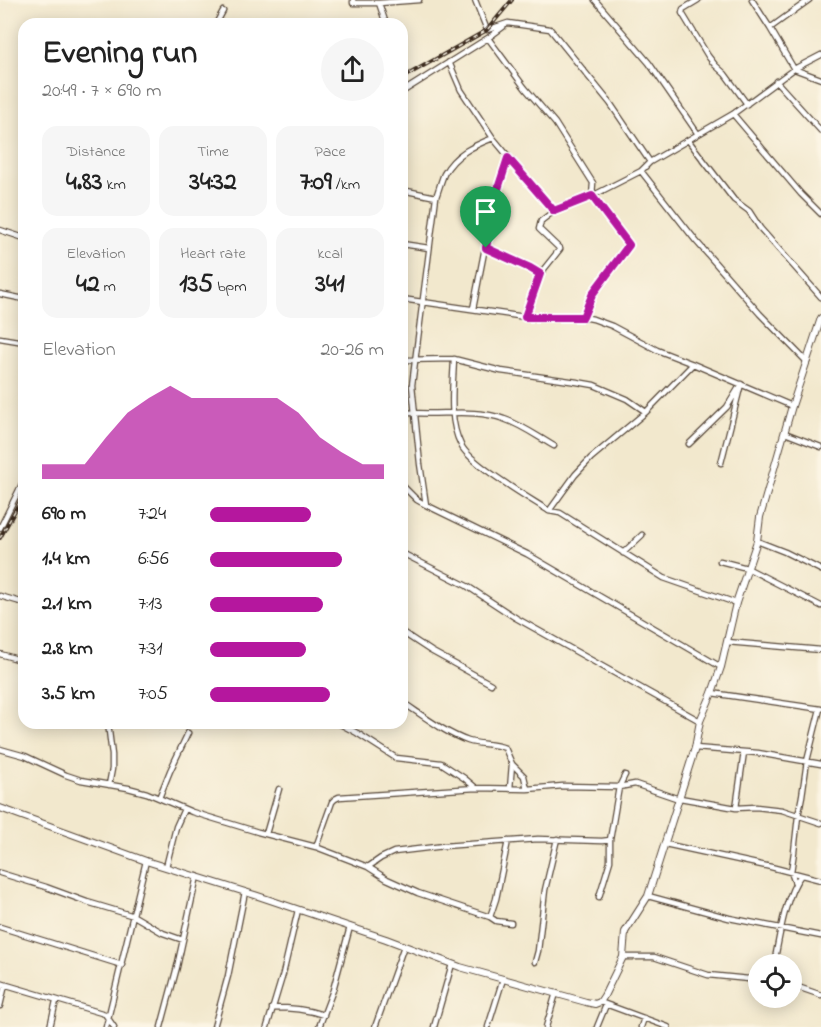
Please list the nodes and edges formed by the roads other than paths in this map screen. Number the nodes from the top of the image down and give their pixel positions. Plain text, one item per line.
1 (353, 0) edge
2 (419, 0) edge
3 (475, 0) edge
4 (595, 0) edge
5 (698, 0) edge
6 (752, 0) edge
7 (809, 0) edge
8 (379, 3) junction
9 (223, 11) dead end
10 (219, 18) edge
11 (384, 18) edge
12 (508, 23) junction
13 (770, 28) junction
14 (488, 38) junction
15 (821, 56) edge
16 (449, 62) junction
17 (794, 69) junction
18 (821, 79) edge
19 (776, 81) junction
20 (408, 88) edge
21 (747, 104) junction
22 (733, 114) junction
23 (821, 131) edge
24 (698, 134) junction
25 (493, 138) junction
26 (688, 140) junction
27 (508, 158) junction
28 (650, 162) junction
29 (640, 171) junction
30 (408, 191) edge
31 (592, 196) junction
32 (436, 197) junction
33 (554, 211) junction
34 (821, 214) edge
35 (0, 230) edge
36 (18, 236) edge
37 (408, 245) edge
38 (429, 248) junction
39 (486, 248) junction
40 (540, 274) junction
41 (0, 294) edge
42 (821, 297) edge
43 (18, 298) edge
44 (408, 300) edge
45 (424, 301) junction
46 (473, 309) junction
47 (525, 317) junction
48 (583, 317) junction
49 (821, 320) edge
50 (0, 338) edge
51 (18, 341) edge
52 (454, 358) junction
53 (416, 359) junction
54 (408, 360) edge
55 (807, 362) junction
56 (693, 364) junction
57 (741, 384) junction
58 (792, 406) junction
59 (646, 412) junction
60 (408, 413) edge
61 (452, 413) junction
62 (416, 414) junction
63 (785, 433) junction
64 (689, 444) dead end
65 (554, 446) dead end
66 (821, 447) edge
67 (721, 463) dead end
68 (18, 492) edge
69 (408, 492) edge
70 (426, 505) junction
71 (549, 511) junction
72 (0, 528) edge
73 (642, 535) dead end
74 (757, 541) junction
75 (623, 553) junction
76 (408, 556) edge
77 (720, 561) dead end
78 (747, 568) junction
79 (821, 570) edge
80 (0, 597) edge
81 (18, 602) edge
82 (736, 603) junction
83 (821, 606) edge
84 (408, 636) edge
85 (727, 642) junction
86 (821, 650) edge
87 (0, 654) edge
88 (18, 659) edge
89 (721, 667) junction
90 (491, 684) dead end
91 (712, 693) junction
92 (408, 706) edge
93 (821, 709) edge
94 (700, 722) junction
95 (109, 729) edge
96 (349, 729) edge
97 (188, 733) dead end
98 (695, 748) junction
99 (0, 749) edge
100 (744, 752) junction
101 (807, 760) junction
102 (512, 764) junction
103 (821, 764) edge
104 (625, 775) dead end
105 (108, 785) junction
106 (476, 788) junction
107 (619, 788) junction
108 (279, 789) dead end
109 (510, 789) junction
110 (527, 789) junction
111 (159, 798) junction
112 (679, 798) junction
113 (0, 808) edge
114 (736, 808) junction
115 (184, 809) junction
116 (798, 816) junction
117 (821, 823) edge
118 (266, 834) junction
119 (557, 839) junction
120 (610, 840) junction
121 (508, 841) junction
122 (665, 844) junction
123 (316, 847) junction
124 (146, 861) junction
125 (166, 867) junction
126 (368, 867) junction
127 (791, 872) junction
128 (0, 873) edge
129 (801, 875) junction
130 (197, 876) junction
131 (821, 880) edge
132 (795, 883) junction
133 (245, 892) junction
134 (648, 896) junction
135 (599, 897) dead end
136 (298, 910) junction
137 (134, 916) junction
138 (490, 917) junction
139 (511, 923) dead end
140 (0, 927) edge
141 (350, 927) junction
142 (780, 928) junction
143 (821, 936) edge
144 (183, 940) junction
145 (404, 946) junction
146 (776, 954) edge
147 (623, 957) junction
148 (535, 962) dead end
149 (452, 964) junction
150 (122, 965) junction
151 (503, 979) junction
152 (748, 979) edge
153 (3, 984) edge
154 (802, 988) edge
155 (556, 993) junction
156 (821, 995) edge
157 (56, 1001) junction
158 (603, 1004) junction
159 (0, 1006) edge
160 (272, 1008) junction
161 (324, 1015) junction
162 (106, 1017) junction
163 (644, 1018) junction
164 (50, 1027) edge
165 (106, 1027) edge
166 (114, 1027) edge
167 (161, 1027) edge
168 (214, 1027) edge
169 (267, 1027) edge
170 (320, 1027) edge
171 (375, 1027) edge
172 (434, 1027) edge
173 (488, 1027) edge
174 (546, 1027) edge
175 (597, 1027) edge
176 (640, 1027) edge
177 (668, 1027) edge

1 - 8 street
2 - 8 street
3 - 12 street
4 - 24 street
5 - 21 street
6 - 13 street
7 - 13 street
8 - 11 street
9 - 10 street
12 - 14 street
12 - 28 street
13 - 17 street
14 - 16 street
14 - 31 street
15 - 17 street
16 - 20 street
16 - 25 street
17 - 18 street
17 - 19 street
19 - 21 street
19 - 23 street
21 - 22 street
22 - 24 street
22 - 34 street
24 - 26 street
25 - 27 street
25 - 32 street
26 - 28 street
26 - 42 street
27 - 33 street
27 - 39 street
28 - 29 street
29 - 31 street
29 - 55 street
30 - 32 street
31 - 33 street
31 - 48 street
32 - 38 street
33 - 40 street
35 - 36 street
37 - 38 street
38 - 45 street
39 - 40 street
39 - 46 street
40 - 47 street
41 - 43 street
44 - 45 street
45 - 46 street
45 - 53 street
46 - 47 street
47 - 48 street
48 - 56 street
49 - 55 street
50 - 51 street
52 - 53 street
52 - 59 street
52 - 61 street
53 - 54 street
53 - 62 street
55 - 58 street
56 - 57 street
56 - 59 street
57 - 58 street
57 - 64 street
57 - 67 street
58 - 63 street
59 - 71 street
60 - 62 street
61 - 62 street
61 - 65 street
61 - 71 street
62 - 70 street
63 - 66 street
63 - 74 street
68 - 72 street
69 - 70 street
70 - 89 street
71 - 75 street
73 - 75 street
74 - 78 street
74 - 79 street
75 - 82 street
76 - 94 street
77 - 78 street
78 - 82 street
78 - 83 street
80 - 81 street
82 - 85 street
84 - 90 street
85 - 86 street
85 - 89 street
87 - 88 street
89 - 91 street
91 - 93 street
91 - 94 street
92 - 102 street
93 - 101 street
94 - 98 street
95 - 105 street
96 - 106 street
97 - 111 street
98 - 100 street
98 - 112 street
99 - 105 street
100 - 101 street
100 - 114 street
101 - 103 street
101 - 116 street
102 - 109 street
102 - 110 street
104 - 107 street
105 - 111 street
106 - 109 street
106 - 123 street
107 - 110 street
107 - 112 street
107 - 120 street
108 - 118 street
109 - 110 street
111 - 115 street
112 - 114 street
112 - 122 street
113 - 124 street
114 - 116 street
115 - 118 street
115 - 125 street
116 - 117 street
116 - 127 street
118 - 123 street
119 - 120 street
119 - 121 street
119 - 148 street
120 - 135 street
121 - 126 street
121 - 138 street
122 - 127 street
122 - 134 street
123 - 126 street
124 - 125 street
124 - 137 street
125 - 130 street
126 - 138 street
127 - 129 street
127 - 132 street
128 - 137 street
129 - 131 street
129 - 132 street
130 - 133 street
130 - 144 street
132 - 142 street
133 - 136 street
133 - 168 street
134 - 142 street
134 - 147 street
136 - 141 street
136 - 160 street
137 - 144 street
137 - 150 street
138 - 139 street
140 - 150 street
141 - 145 street
141 - 161 street
142 - 143 street
142 - 146 street
144 - 167 street
145 - 149 street
145 - 171 street
147 - 152 street
147 - 158 street
149 - 151 street
149 - 172 street
150 - 162 street
151 - 155 street
151 - 173 street
153 - 157 street
153 - 159 street
154 - 156 street
155 - 158 street
155 - 174 street
157 - 162 street
157 - 164 street
158 - 163 street
158 - 175 street
160 - 161 street
160 - 169 street
161 - 170 street
162 - 165 street
162 - 166 street
163 - 176 street
163 - 177 street

